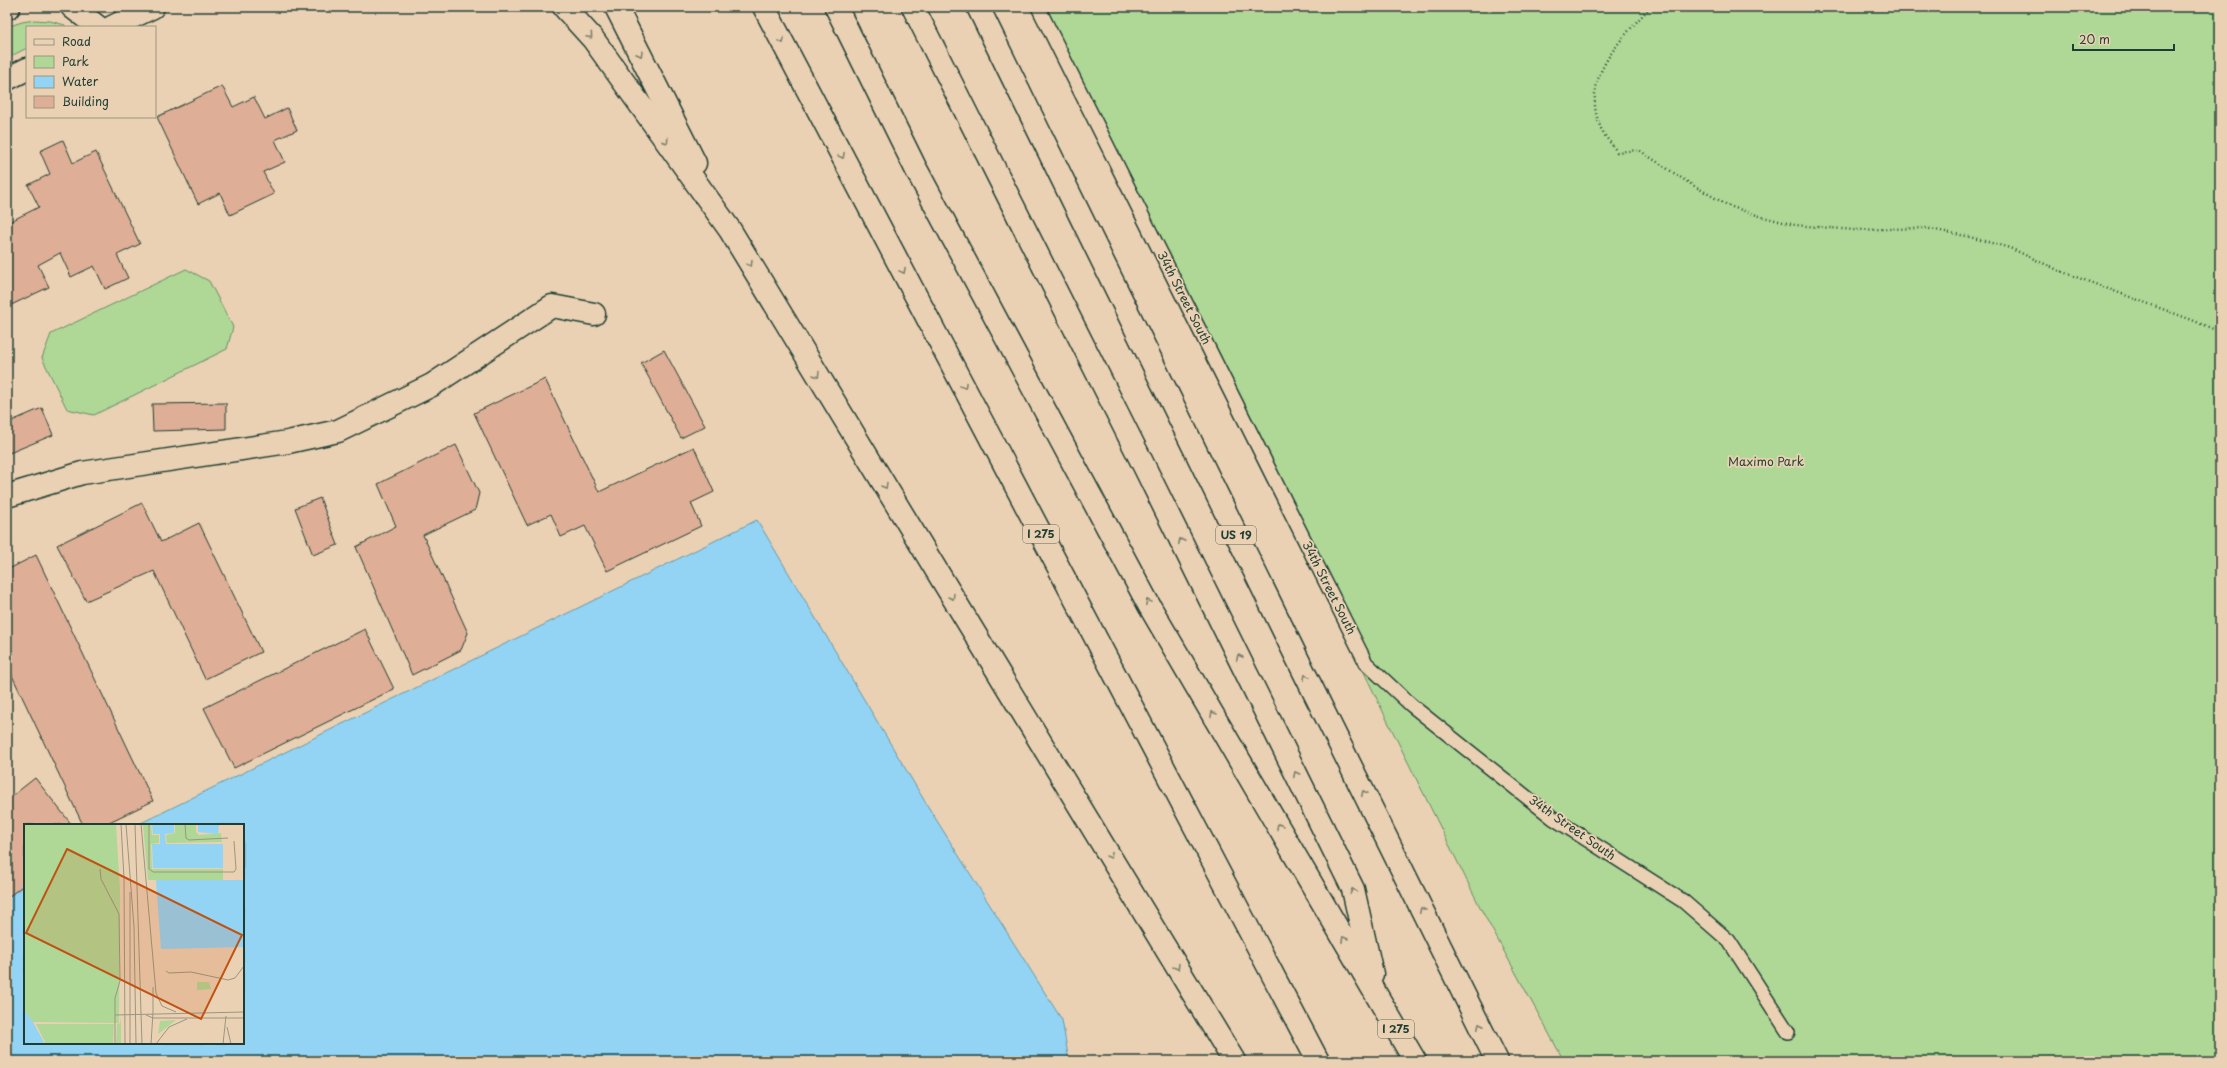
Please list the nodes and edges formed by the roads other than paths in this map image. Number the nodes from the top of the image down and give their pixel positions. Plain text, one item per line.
1 (72, 7) edge
2 (153, 7) edge
3 (564, 7) edge
4 (616, 7) edge
5 (764, 7) edge
6 (836, 7) edge
7 (913, 7) edge
8 (978, 7) edge
9 (1038, 7) edge
10 (97, 26) edge
11 (114, 26) edge
12 (26, 70) edge
13 (7, 79) edge
14 (730, 230) junction
15 (594, 314) dead end
16 (7, 496) edge
17 (1378, 997) junction
18 (1788, 1032) dead end
19 (1234, 1061) edge
20 (1318, 1061) edge
21 (1415, 1061) edge
22 (1497, 1061) edge

1 - 10 main road
2 - 11 main road
3 -> 14 main road
4 -> 14 main road
5 -> 20 main road, I 275
17 -> 6 main road, I 275
17 -> 7 main road
22 -> 8 main road, US 19
9 - 18 lane, 34th Street South
12 - 13 main road
14 -> 19 main road
15 - 16 main road
17 - 21 main road, I 275

